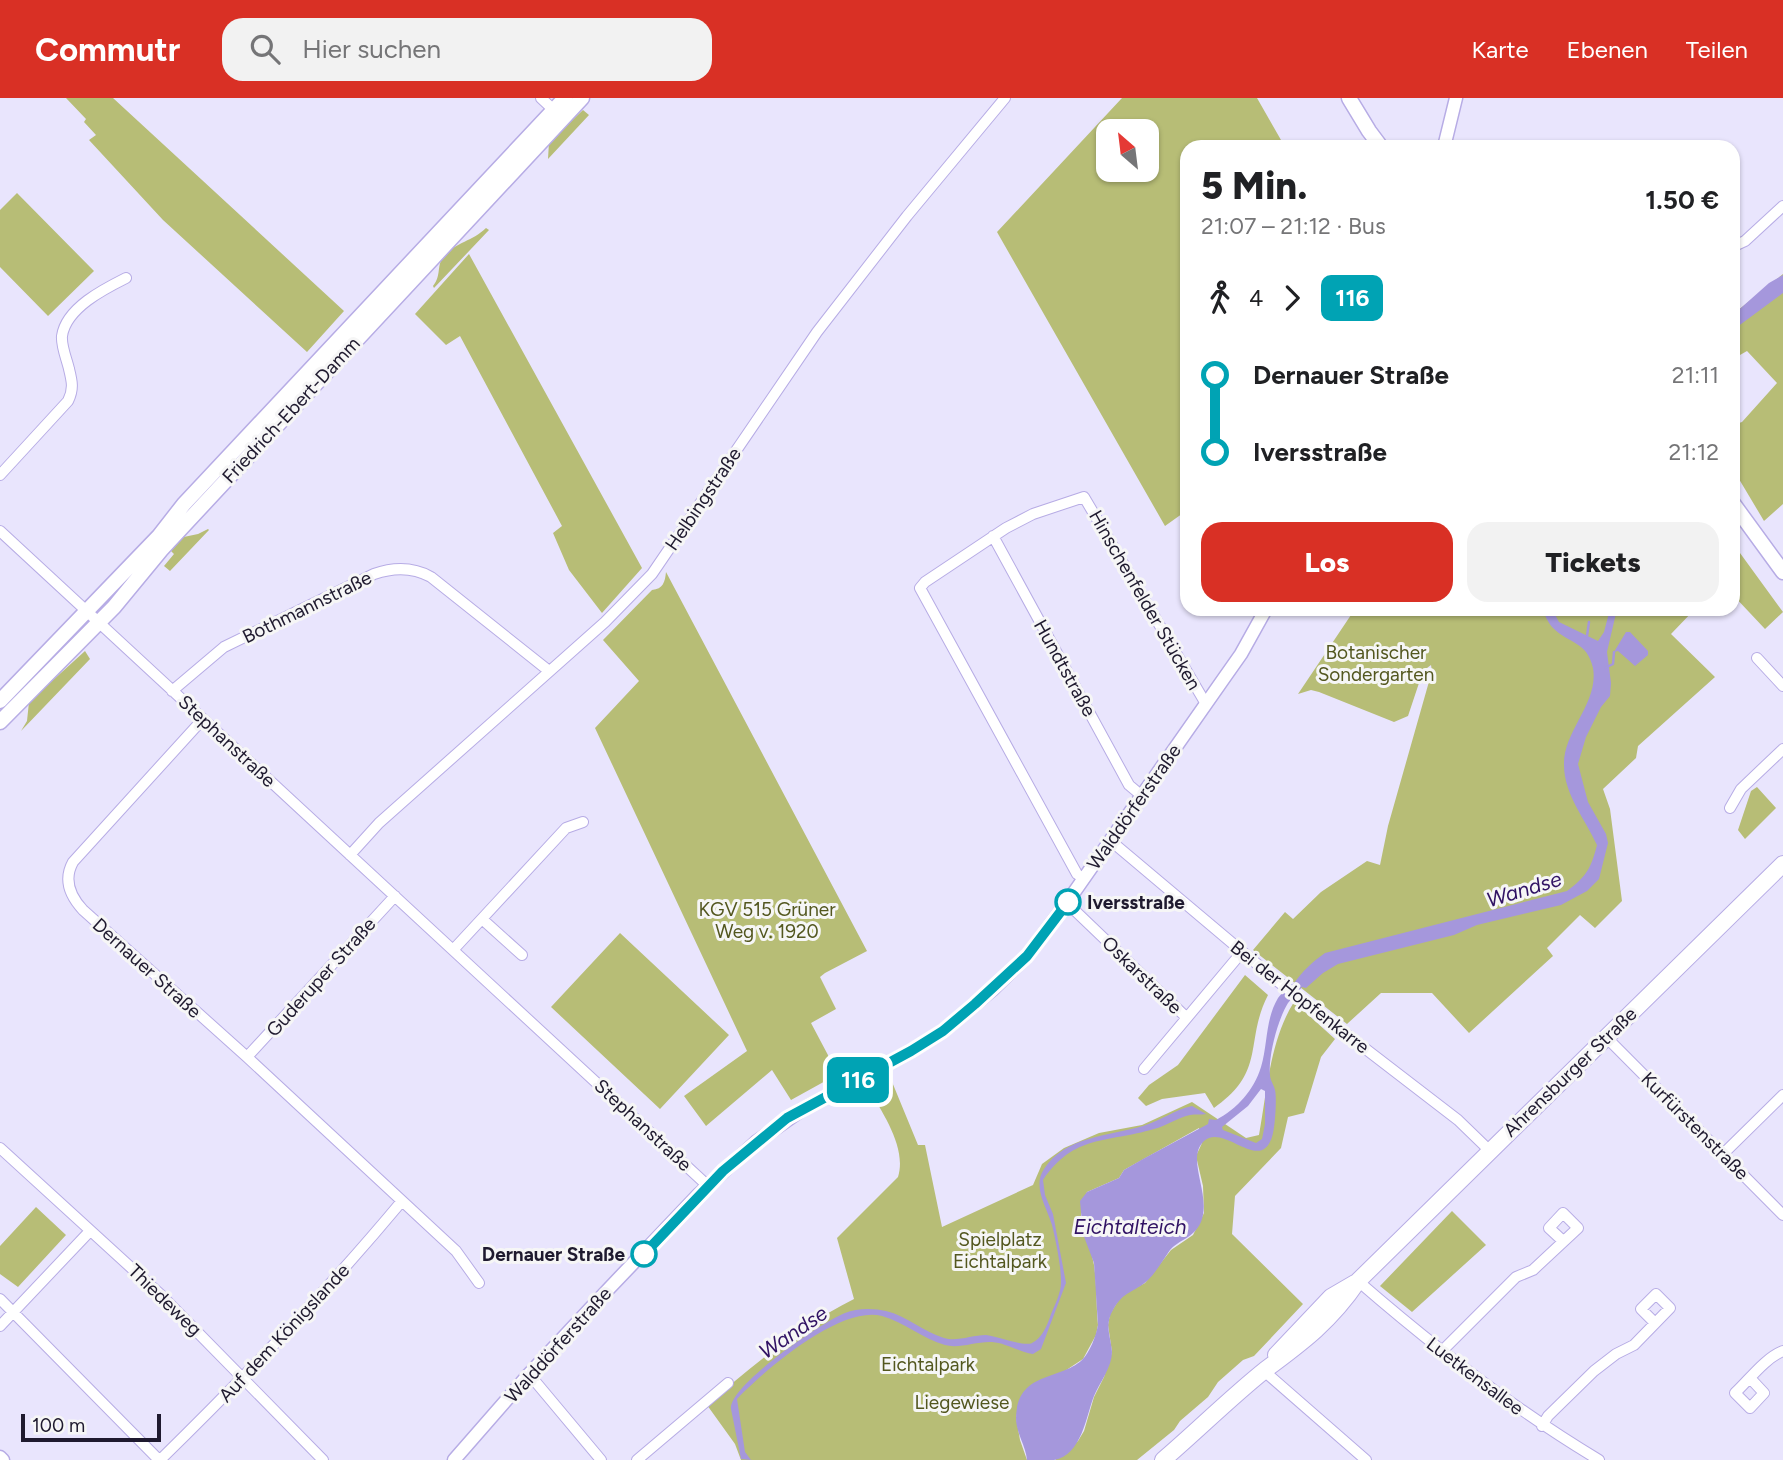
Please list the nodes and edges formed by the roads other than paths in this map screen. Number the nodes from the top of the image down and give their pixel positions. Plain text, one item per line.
1 (541, 98) edge
2 (565, 98) edge
3 (582, 98) edge
4 (1003, 98) edge
5 (1349, 98) edge
6 (1457, 98) edge
7 (558, 114) junction
8 (1376, 140) edge
9 (1446, 140) edge
10 (1783, 206) edge
11 (1740, 243) edge
12 (126, 278) dead end
13 (0, 475) edge
14 (1740, 513) edge
15 (0, 531) edge
16 (993, 536) junction
17 (1783, 572) edge
18 (85, 610) junction
19 (1262, 616) edge
20 (99, 623) junction
21 (1757, 658) dead end
22 (550, 671) junction
23 (1783, 686) edge
24 (172, 691) junction
25 (0, 701) edge
26 (1206, 704) junction
27 (203, 719) junction
28 (0, 722) edge
29 (1783, 749) edge
30 (1142, 796) junction
31 (1730, 808) dead end
32 (583, 822) dead end
33 (1111, 841) junction
34 (350, 855) junction
35 (1783, 864) edge
36 (1084, 879) junction
37 (395, 896) junction
38 (1067, 903) junction
39 (482, 919) junction
40 (453, 950) junction
41 (1242, 952) junction
42 (522, 955) dead end
43 (1186, 1017) junction
44 (1606, 1037) junction
45 (247, 1057) junction
46 (1144, 1069) dead end
47 (1783, 1095) edge
48 (0, 1148) edge
49 (1490, 1151) junction
50 (1722, 1155) junction
51 (708, 1186) junction
52 (402, 1201) junction
53 (1783, 1215) edge
54 (90, 1231) junction
55 (1563, 1241) dead end
56 (1358, 1281) junction
57 (479, 1283) dead end
58 (0, 1298) edge
59 (14, 1311) junction
60 (1655, 1323) dead end
61 (0, 1326) edge
62 (1783, 1351) edge
63 (1441, 1352) junction
64 (1265, 1371) junction
65 (529, 1374) junction
66 (244, 1378) junction
67 (1750, 1378) dead end
68 (728, 1383) dead end
69 (1542, 1426) junction
70 (159, 1460) edge
71 (323, 1460) edge
72 (454, 1460) edge
73 (601, 1460) edge
74 (637, 1460) edge
75 (1163, 1460) edge
76 (1366, 1460) edge
77 (1599, 1460) edge

1 - 7 street
2 - 7 main road, Friedrich-Ebert-Damm
3 - 7 main road, Friedrich-Ebert-Damm
4 - 22 street, Helbingstraße
5 - 8 main road
6 - 9 street
7 - 18 main road, Friedrich-Ebert-Damm
7 - 20 main road, Friedrich-Ebert-Damm
10 - 11 street
12 - 13 street
14 - 17 main road
15 - 18 street, Stephanstraße
16 - 26 street, Hinschenfelder Stücken
16 - 30 street, Hundtstraße
16 - 36 street
18 - 20 street, Stephanstraße
18 - 25 main road, Friedrich-Ebert-Damm
19 - 26 street, Walddörferstraße
20 - 24 street, Stephanstraße
20 - 28 main road, Friedrich-Ebert-Damm
21 - 23 street
22 - 24 street, Bothmannstraße
22 - 34 street, Helbingstraße
24 - 27 street, Stephanstraße
26 - 30 street, Walddörferstraße
27 - 34 street, Stephanstraße
27 - 45 street, Dernauer Straße
29 - 31 street
30 - 33 street, Walddörferstraße
32 - 39 street
33 - 36 street, Walddörferstraße
33 - 41 street, Bei der Hopfenkarre
34 - 37 street, Stephanstraße
35 - 44 main road, Ahrensburger Straße
36 - 38 street, Walddörferstraße
37 - 40 street, Stephanstraße
37 - 45 street, Guderuper Straße
38 - 43 street, Oskarstraße
38 - 51 street, Walddörferstraße
39 - 40 street
39 - 42 street
40 - 51 street, Stephanstraße
41 - 43 street, Oskarstraße
41 - 49 street, Bei der Hopfenkarre
43 - 46 street, Oskarstraße
44 - 49 main road, Ahrensburger Straße
44 - 50 street, Kurfürstenstraße
45 - 52 street, Dernauer Straße
47 - 50 street
48 - 54 street, Thiedeweg
49 - 56 main road, Ahrensburger Straße
50 - 53 street, Kurfürstenstraße
51 - 65 street, Walddörferstraße
52 - 57 street, Dernauer Straße
52 - 66 street, Auf dem Königslande
54 - 59 street
54 - 66 street, Thiedeweg
55 - 63 street
56 - 63 street, Luetkensallee
56 - 64 main road, Ahrensburger Straße
58 - 59 street
59 - 61 street
59 - 70 street
60 - 69 street
62 - 67 street
63 - 69 street, Luetkensallee
64 - 75 main road, Ahrensburger Straße
64 - 76 street
65 - 72 street, Walddörferstraße
65 - 73 street
66 - 70 street, Auf dem Königslande
66 - 71 street, Thiedeweg
68 - 74 street
69 - 77 street, Luetkensallee

